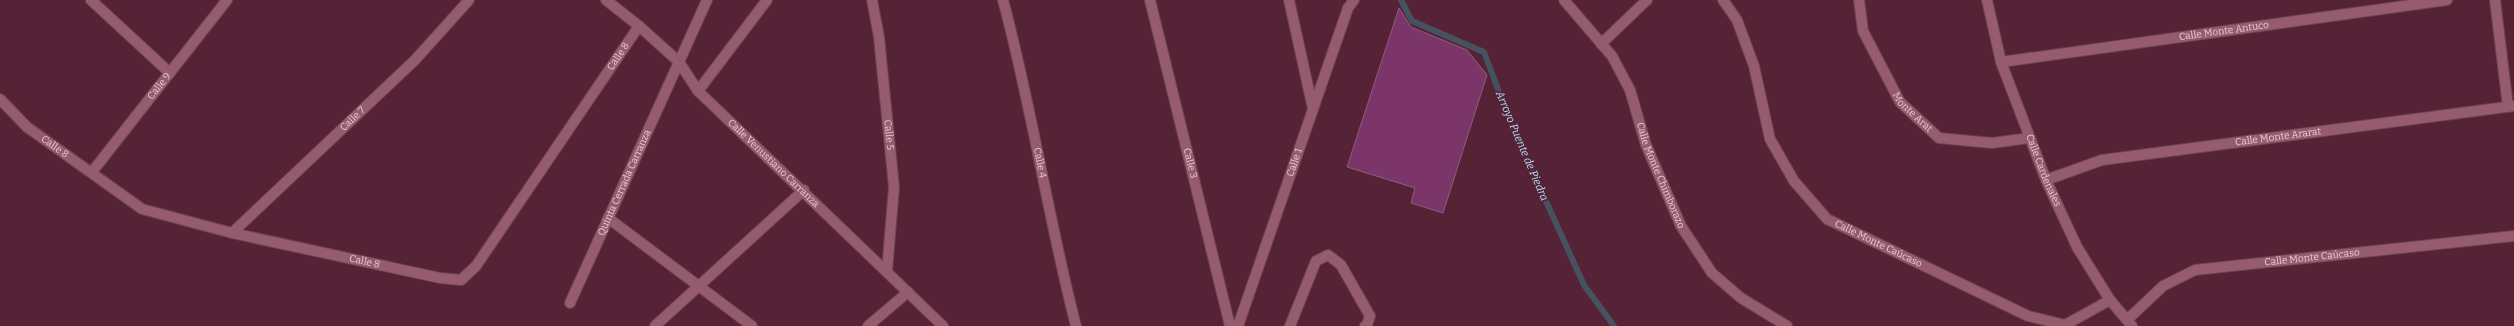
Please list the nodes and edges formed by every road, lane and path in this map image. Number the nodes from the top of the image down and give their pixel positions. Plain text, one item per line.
1 (91, 0) edge
2 (227, 0) edge
3 (469, 0) edge
4 (606, 0) edge
5 (707, 0) edge
6 (767, 0) edge
7 (872, 0) edge
8 (1003, 0) edge
9 (1150, 0) edge
10 (1289, 0) edge
11 (1354, 0) edge
12 (1564, 0) edge
13 (1648, 0) edge
14 (1723, 0) edge
15 (1859, 0) edge
16 (1987, 0) edge
17 (2446, 0) edge
18 (2495, 0) edge
19 (639, 26) junction
20 (1601, 44) junction
21 (679, 62) junction
22 (2001, 62) junction
23 (170, 73) junction
24 (698, 91) junction
25 (0, 99) edge
26 (2511, 106) edge
27 (1313, 109) junction
28 (2028, 138) junction
29 (92, 172) junction
30 (2046, 180) junction
31 (804, 190) junction
32 (608, 218) junction
33 (232, 233) junction
34 (2514, 236) edge
35 (887, 271) junction
36 (699, 286) junction
37 (908, 292) junction
38 (2110, 300) junction
39 (570, 303) dead end
40 (2130, 323) edge
41 (655, 326) edge
42 (752, 326) edge
43 (868, 326) edge
44 (943, 326) edge
45 (1076, 326) edge
46 (1230, 326) edge
47 (1238, 326) edge
48 (1290, 326) edge
49 (1365, 326) edge
50 (1787, 326) edge

1 - 23 street
2 - 23 street, Calle 9
3 - 33 street, Calle 7
4 - 19 street, Calle Venustiano Carranza
5 - 21 street, Quinta Cerrada Carranza
6 - 24 street
7 - 35 street, Calle 5
8 - 45 street, Calle 4
9 - 46 street, Calle 3
10 - 27 street
11 - 27 street, Calle 1
12 - 20 street, Calle Monte Chimborazo
13 - 20 street
14 - 38 street, Calle Monte Caúcaso
15 - 28 street, Monte Arat
16 - 22 street, Calle Cardenales
17 - 22 street, Calle Monte Antuco
18 - 26 street
19 - 21 street, Calle Venustiano Carranza
19 - 33 street, Calle 8
20 - 50 street, Calle Monte Chimborazo
21 - 24 street, Calle Venustiano Carranza
21 - 32 street, Quinta Cerrada Carranza
22 - 28 street, Calle Cardenales
23 - 29 street, Calle 9
24 - 31 street, Calle Venustiano Carranza
25 - 29 street, Calle 8
26 - 30 street, Calle Monte Ararat
27 - 47 street, Calle 1
28 - 30 street, Calle Cardenales
29 - 33 street, Calle 8
30 - 38 street, Calle Cardenales
31 - 35 street, Calle Venustiano Carranza
31 - 36 street
32 - 36 street
32 - 39 street, Quinta Cerrada Carranza
34 - 40 street, Calle Monte Caúcaso
35 - 37 street, Calle Venustiano Carranza
36 - 41 street
36 - 42 street
37 - 43 street
37 - 44 street, Calle Venustiano Carranza
38 - 40 street, Calle Cardenales
48 - 49 street

